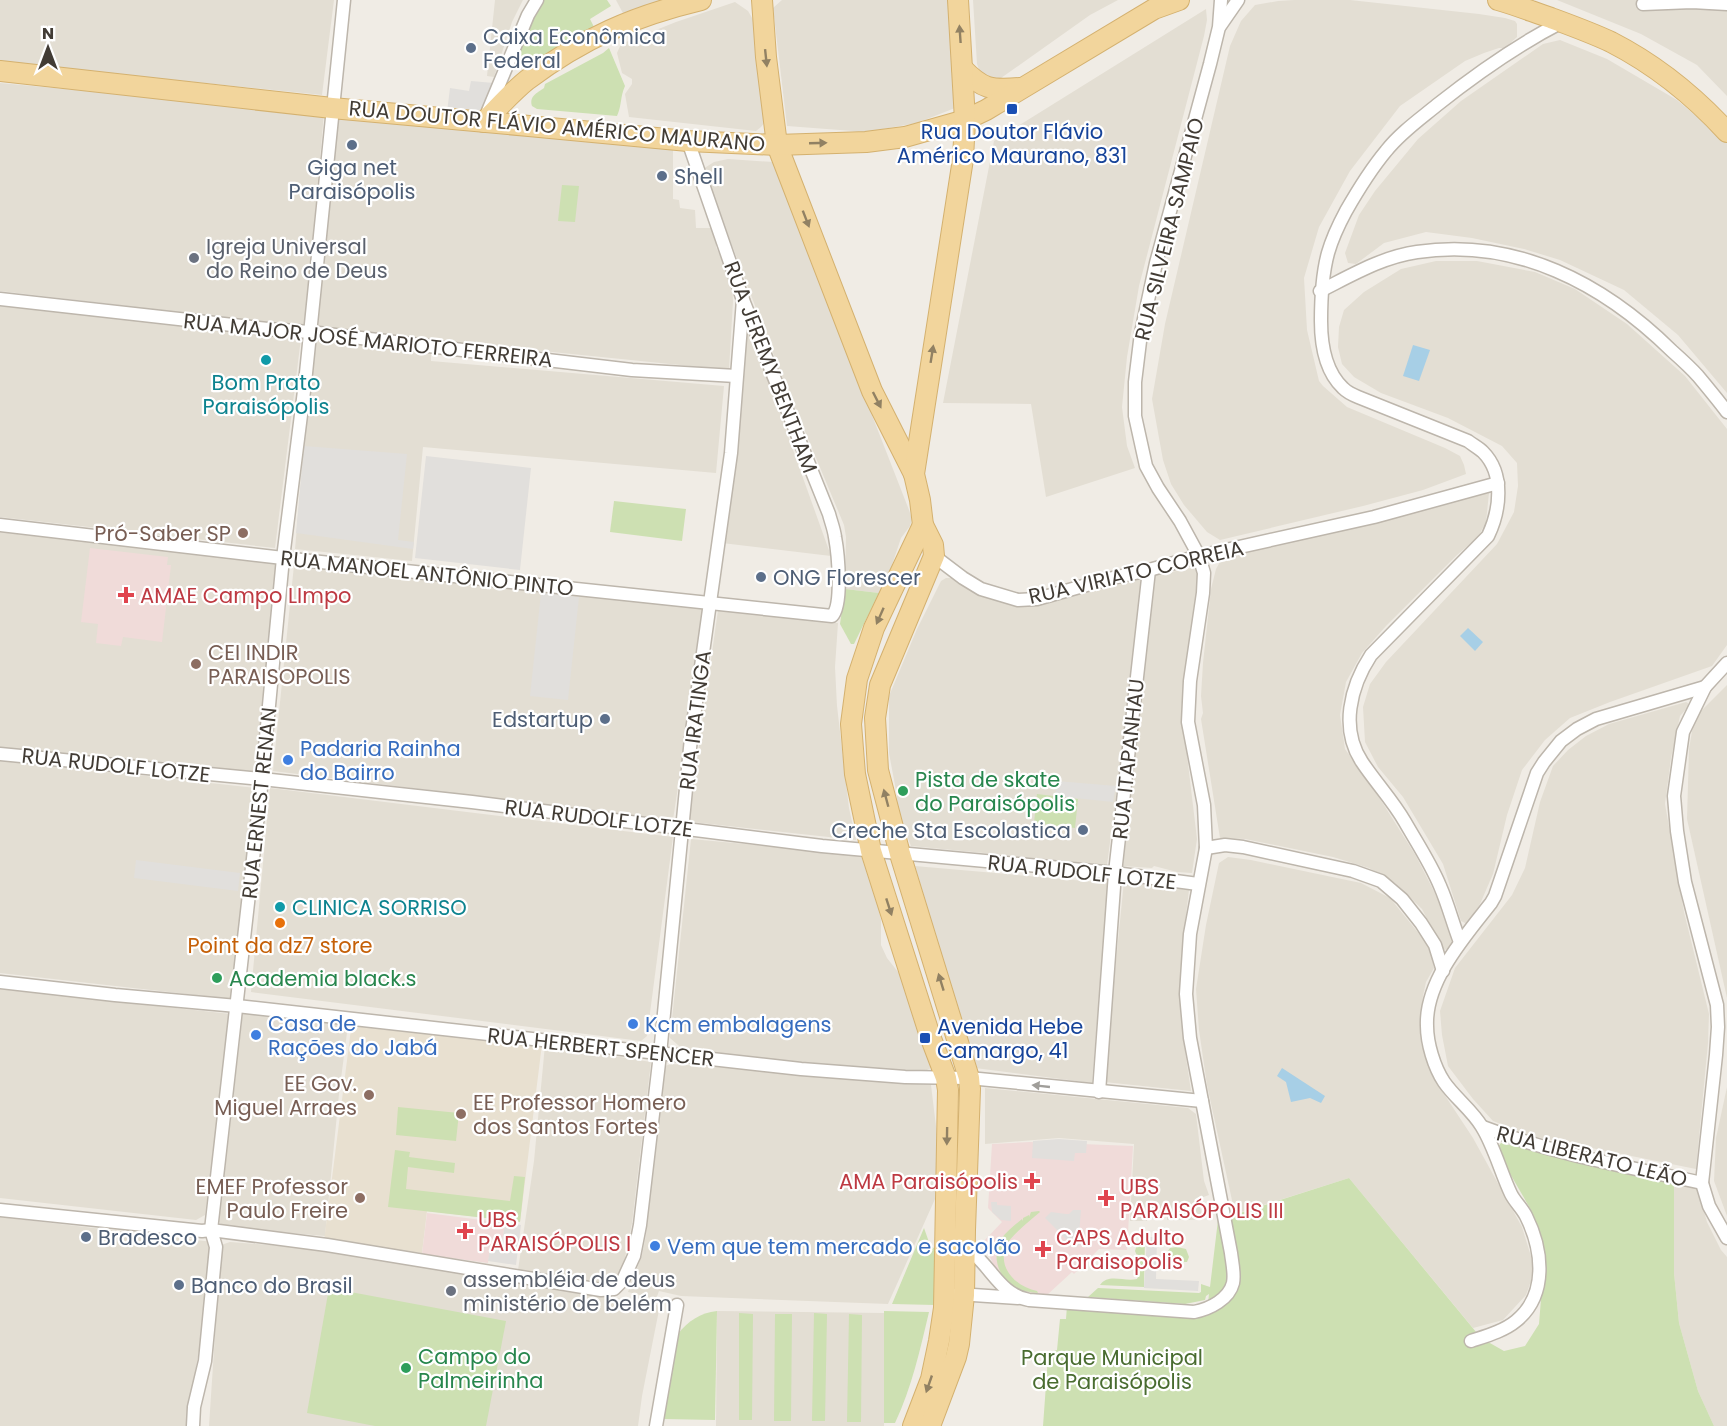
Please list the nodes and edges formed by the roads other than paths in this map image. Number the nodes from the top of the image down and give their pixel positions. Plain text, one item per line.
1 (344, 0) edge
2 (537, 0) edge
3 (701, 0) edge
4 (762, 0) edge
5 (958, 0) edge
6 (1179, 0) edge
7 (1221, 0) edge
8 (1238, 0) edge
9 (1498, 0) edge
10 (1643, 4) dead end
11 (1727, 4) edge
12 (1562, 22) junction
13 (1219, 27) junction
14 (962, 68) junction
15 (0, 71) edge
16 (526, 81) junction
17 (1023, 88) junction
18 (332, 108) junction
19 (965, 120) junction
20 (484, 122) junction
21 (529, 126) junction
22 (1727, 132) edge
23 (688, 141) junction
24 (777, 145) junction
25 (1320, 291) junction
26 (0, 299) edge
27 (743, 300) junction
28 (310, 332) junction
29 (736, 376) junction
30 (1727, 412) edge
31 (914, 474) junction
32 (1498, 483) junction
33 (0, 525) edge
34 (923, 525) junction
35 (934, 556) junction
36 (1199, 556) junction
37 (284, 558) junction
38 (1149, 570) junction
39 (838, 596) joint
40 (709, 603) junction
41 (1727, 663) edge
42 (1705, 687) junction
43 (0, 754) edge
44 (262, 779) junction
45 (683, 829) junction
46 (1206, 848) junction
47 (871, 851) junction
48 (900, 854) junction
49 (1115, 873) junction
50 (1198, 884) junction
51 (1460, 942) junction
52 (1443, 971) junction
53 (0, 982) edge
54 (237, 1006) junction
55 (660, 1053) junction
56 (946, 1078) junction
57 (969, 1078) junction
58 (1099, 1092) junction
59 (1202, 1101) junction
60 (1483, 1127) junction
61 (1702, 1183) junction
62 (0, 1210) edge
63 (211, 1230) junction
64 (1727, 1238) edge
65 (944, 1254) junction
66 (965, 1255) junction
67 (944, 1293) junction
68 (964, 1295) junction
69 (1022, 1299) junction
70 (677, 1305) dead end
71 (1471, 1341) dead end
72 (194, 1426) edge
73 (656, 1426) edge
74 (914, 1426) edge
75 (930, 1426) edge

1 - 18 street, RUA ERNEST RENAN
2 - 20 street
3 - 16 main road
4 -> 24 main road
14 -> 5 main road
6 - 17 main road, RUA DOUTOR FLÁVIO AMÉRICO MAURANO
7 - 13 street, RUA SILVEIRA SAMPAIO
8 - 13 street, RUA SILVEIRA SAMPAIO
9 - 12 main road
10 - 11 street
12 - 22 main road
12 - 25 street
13 - 36 street, RUA SILVEIRA SAMPAIO
14 - 17 main road
14 - 19 main road
15 - 18 main road, RUA DOUTOR FLÁVIO AMÉRICO MAURANO
16 - 20 main road
16 - 21 main road
17 - 19 main road, RUA DOUTOR FLÁVIO AMÉRICO MAURANO
18 - 20 main road, RUA DOUTOR FLÁVIO AMÉRICO MAURANO
18 - 28 street, RUA ERNEST RENAN
24 -> 19 main road, RUA DOUTOR FLÁVIO AMÉRICO MAURANO
31 -> 19 main road
20 - 21 main road, RUA DOUTOR FLÁVIO AMÉRICO MAURANO
21 - 23 main road, RUA DOUTOR FLÁVIO AMÉRICO MAURANO
23 - 24 main road, RUA DOUTOR FLÁVIO AMÉRICO MAURANO
23 - 27 street, RUA JEREMY BENTHAM
24 -> 31 main road
25 - 30 street
25 - 32 street
26 - 28 street, RUA MAJOR JOSÉ MARIOTO FERREIRA
27 - 29 street, RUA IRATINGA
27 - 39 street, RUA JEREMY BENTHAM
28 - 29 street, RUA MAJOR JOSÉ MARIOTO FERREIRA
28 - 37 street, RUA ERNEST RENAN
29 - 40 street, RUA IRATINGA
31 - 34 main road
32 - 36 street, RUA VIRIATO CORREIA
32 - 51 street
33 - 37 street, RUA MANOEL ANTÔNIO PINTO
34 - 35 main road
34 -> 47 main road
35 - 38 street, RUA VIRIATO CORREIA
48 -> 35 main road
36 - 38 street, RUA VIRIATO CORREIA
36 - 46 street, RUA SILVEIRA SAMPAIO
37 - 40 street, RUA MANOEL ANTÔNIO PINTO
37 - 44 street, RUA ERNEST RENAN
38 - 49 street, RUA ITAPANHAU
39 - 40 street, RUA MANOEL ANTÔNIO PINTO
40 - 45 street, RUA IRATINGA
41 - 42 street
42 - 51 street
42 - 61 street
43 - 44 street, RUA RUDOLF LOTZE
44 - 45 street, RUA RUDOLF LOTZE
44 - 54 street, RUA ERNEST RENAN
45 - 47 street, RUA RUDOLF LOTZE
45 - 55 street, RUA IRATINGA
46 - 50 street, RUA SILVEIRA SAMPAIO
46 - 52 street
47 - 48 street, RUA RUDOLF LOTZE
47 -> 56 main road
48 - 49 street, RUA RUDOLF LOTZE
57 -> 48 main road
49 - 50 street, RUA RUDOLF LOTZE
49 - 58 street, RUA ITAPANHAU
50 - 59 street, RUA SILVEIRA SAMPAIO
51 - 52 street
52 - 60 street
53 - 54 street, RUA HERBERT SPENCER
54 - 55 street, RUA HERBERT SPENCER
54 - 63 street, RUA ERNEST RENAN
55 - 56 street, RUA HERBERT SPENCER
55 - 63 street, RUA IRATINGA
56 - 57 street, RUA HERBERT SPENCER
56 -> 65 main road
58 -> 57 street, RUA HERBERT SPENCER
57 - 66 main road
58 - 59 street, RUA HERBERT SPENCER
59 - 69 street, RUA SILVEIRA SAMPAIO
60 - 61 street, RUA LIBERATO LEÃO
60 - 71 street
61 - 64 street
62 - 63 street
63 - 72 street, RUA ERNEST RENAN
65 - 66 street
65 - 67 main road
66 - 68 main road
66 - 69 street
67 - 68 street
67 -> 74 main road
68 - 69 street
68 - 75 main road
70 - 73 street

